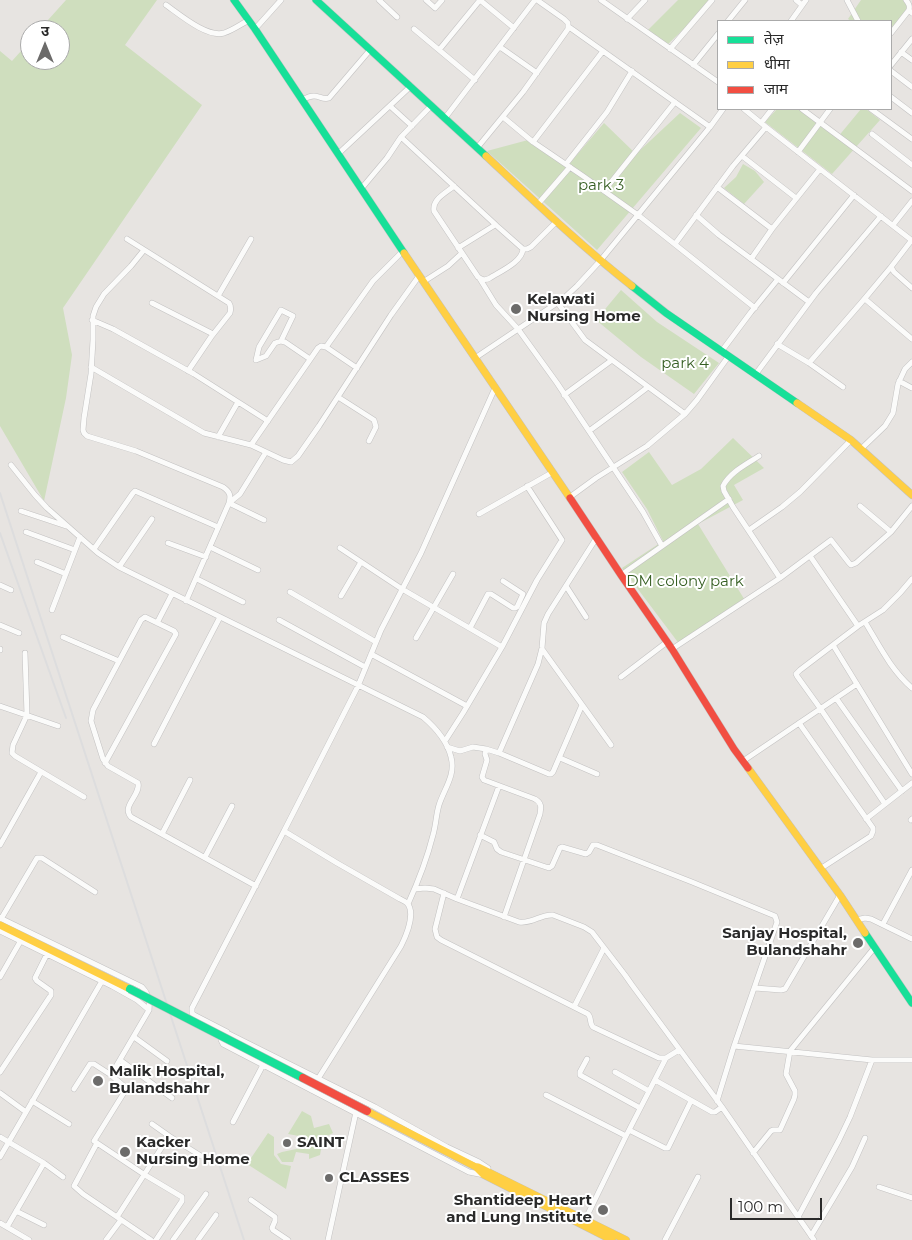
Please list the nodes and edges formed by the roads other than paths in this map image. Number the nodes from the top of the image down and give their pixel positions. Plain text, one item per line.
1 (234, 0) edge
2 (281, 0) edge
3 (316, 0) edge
4 (379, 0) edge
5 (426, 0) edge
6 (442, 0) edge
7 (480, 0) edge
8 (536, 0) edge
9 (601, 0) edge
10 (645, 0) edge
11 (712, 0) edge
12 (796, 0) edge
13 (806, 0) edge
14 (846, 0) edge
15 (906, 0) edge
16 (741, 1) edge
17 (608, 2) edge
18 (166, 5) dead end
19 (802, 5) junction
20 (910, 12) edge
21 (397, 17) dead end
22 (628, 19) junction
23 (857, 19) edge
24 (249, 20) junction
25 (729, 20) edge
26 (793, 20) edge
27 (569, 26) junction
28 (514, 28) junction
29 (255, 29) junction
30 (414, 30) dead end
31 (892, 32) edge
32 (717, 35) edge
33 (912, 39) edge
34 (500, 47) junction
35 (670, 49) junction
36 (370, 50) junction
37 (439, 50) junction
38 (604, 51) junction
39 (901, 52) junction
40 (912, 60) edge
41 (892, 63) edge
42 (692, 65) junction
43 (632, 71) junction
44 (892, 72) edge
45 (537, 73) junction
46 (475, 80) junction
47 (717, 81) edge
48 (411, 86) junction
49 (912, 87) edge
50 (892, 98) edge
51 (302, 100) junction
52 (675, 102) junction
53 (390, 106) junction
54 (431, 106) junction
55 (722, 110) edge
56 (745, 110) edge
57 (772, 110) edge
58 (805, 110) edge
59 (829, 110) edge
60 (872, 110) edge
61 (912, 113) edge
62 (502, 117) junction
63 (445, 118) junction
64 (820, 122) junction
65 (764, 125) junction
66 (412, 126) junction
67 (710, 127) junction
68 (872, 134) dead end
69 (401, 137) junction
70 (912, 139) edge
71 (533, 142) junction
72 (477, 148) junction
73 (798, 152) junction
74 (338, 154) junction
75 (742, 156) junction
76 (912, 164) edge
77 (568, 166) junction
78 (820, 169) junction
79 (454, 186) junction
80 (717, 187) junction
81 (361, 189) junction
82 (604, 191) junction
83 (912, 191) edge
84 (854, 195) junction
85 (796, 198) junction
86 (912, 202) edge
87 (538, 204) junction
88 (638, 215) junction
89 (696, 215) junction
90 (881, 216) junction
91 (556, 222) junction
92 (495, 224) junction
93 (893, 225) junction
94 (772, 229) junction
95 (251, 238) dead end
96 (127, 239) dead end
97 (912, 240) edge
98 (675, 244) junction
99 (523, 249) junction
100 (144, 250) junction
101 (402, 251) junction
102 (460, 251) junction
103 (751, 259) junction
104 (600, 261) junction
105 (892, 267) junction
106 (421, 279) junction
107 (480, 279) junction
108 (778, 279) junction
109 (783, 283) junction
110 (912, 288) edge
111 (218, 296) junction
112 (865, 299) junction
113 (557, 302) junction
114 (809, 302) junction
115 (152, 303) dead end
116 (755, 308) junction
117 (92, 320) junction
118 (518, 329) junction
119 (213, 334) junction
120 (912, 339) edge
121 (281, 341) junction
122 (776, 344) junction
123 (326, 347) junction
124 (721, 352) junction
125 (728, 357) junction
126 (475, 358) junction
127 (310, 359) junction
128 (612, 360) junction
129 (912, 362) edge
130 (809, 363) junction
131 (91, 367) junction
132 (356, 368) junction
133 (188, 371) junction
134 (755, 375) junction
135 (899, 381) junction
136 (648, 387) junction
137 (843, 387) dead end
138 (495, 388) junction
139 (912, 388) edge
140 (564, 395) junction
141 (338, 396) junction
142 (238, 402) junction
143 (685, 414) junction
144 (268, 421) junction
145 (589, 431) junction
146 (218, 437) junction
147 (851, 440) junction
148 (369, 441) dead end
149 (251, 445) junction
150 (861, 448) junction
151 (266, 452) junction
152 (759, 456) dead end
153 (11, 465) dead end
154 (614, 467) junction
155 (553, 472) junction
156 (527, 486) junction
157 (912, 495) edge
158 (570, 497) junction
159 (729, 499) junction
160 (229, 503) junction
161 (860, 506) dead end
162 (912, 506) edge
163 (21, 511) dead end
164 (479, 514) dead end
165 (152, 519) dead end
166 (264, 520) dead end
167 (68, 527) junction
168 (218, 527) junction
169 (749, 530) junction
170 (26, 532) dead end
171 (891, 532) junction
172 (598, 536) junction
173 (80, 537) junction
174 (168, 543) dead end
175 (662, 546) junction
176 (210, 547) junction
177 (340, 548) dead end
178 (94, 549) junction
179 (75, 550) junction
180 (810, 556) junction
181 (206, 557) junction
182 (37, 562) dead end
183 (361, 562) junction
184 (119, 567) junction
185 (258, 570) dead end
186 (66, 574) junction
187 (453, 574) dead end
188 (621, 574) junction
189 (780, 578) junction
190 (197, 579) junction
191 (912, 579) edge
192 (503, 581) dead end
193 (0, 585) edge
194 (566, 586) junction
195 (402, 589) junction
196 (12, 590) dead end
197 (290, 592) dead end
198 (172, 594) junction
199 (341, 596) dead end
200 (186, 601) junction
201 (242, 602) dead end
202 (434, 608) junction
203 (52, 610) dead end
204 (220, 617) junction
205 (586, 617) dead end
206 (279, 620) dead end
207 (865, 622) junction
208 (158, 623) junction
209 (0, 625) edge
210 (858, 626) junction
211 (470, 628) junction
212 (19, 633) dead end
213 (63, 637) dead end
214 (416, 638) dead end
215 (376, 642) junction
216 (667, 642) junction
217 (833, 645) junction
218 (502, 647) junction
219 (542, 648) junction
220 (672, 649) junction
221 (25, 653) dead end
222 (371, 654) junction
223 (119, 661) junction
224 (365, 667) junction
225 (620, 677) dead end
226 (857, 684) junction
227 (358, 686) junction
228 (911, 686) edge
229 (836, 698) junction
230 (582, 705) junction
231 (0, 706) edge
232 (467, 706) junction
233 (820, 708) junction
234 (27, 716) junction
235 (799, 723) junction
236 (58, 726) dead end
237 (445, 741) junction
238 (154, 744) dead end
239 (611, 745) dead end
240 (447, 747) junction
241 (486, 749) junction
242 (499, 753) junction
243 (560, 758) junction
244 (743, 760) junction
245 (105, 763) junction
246 (41, 772) junction
247 (598, 774) dead end
248 (912, 774) edge
249 (190, 780) dead end
250 (912, 783) edge
251 (499, 786) junction
252 (902, 791) junction
253 (84, 797) dead end
254 (885, 804) junction
255 (232, 806) dead end
256 (866, 819) junction
257 (284, 831) junction
258 (162, 834) junction
259 (480, 836) junction
260 (0, 845) edge
261 (205, 857) junction
262 (524, 860) junction
263 (820, 868) junction
264 (912, 870) edge
265 (256, 886) junction
266 (414, 889) junction
267 (95, 892) dead end
268 (444, 893) junction
269 (840, 894) junction
270 (457, 899) junction
271 (408, 904) junction
272 (504, 917) junction
273 (856, 920) junction
274 (0, 921) edge
275 (883, 924) junction
276 (0, 931) edge
277 (912, 939) edge
278 (20, 942) junction
279 (875, 947) junction
280 (604, 948) junction
281 (47, 954) junction
282 (0, 977) edge
283 (102, 981) junction
284 (754, 988) junction
285 (912, 1003) edge
286 (574, 1007) junction
287 (149, 1010) junction
288 (227, 1033) junction
289 (134, 1037) junction
290 (734, 1046) junction
291 (679, 1050) junction
292 (790, 1051) junction
293 (666, 1058) junction
294 (587, 1059) dead end
295 (120, 1060) junction
296 (872, 1060) junction
297 (912, 1060) edge
298 (167, 1061) dead end
299 (263, 1065) junction
300 (0, 1072) edge
301 (615, 1072) dead end
302 (111, 1075) junction
303 (318, 1078) junction
304 (655, 1080) junction
305 (74, 1089) dead end
306 (311, 1090) junction
307 (649, 1091) junction
308 (0, 1093) edge
309 (546, 1095) dead end
310 (172, 1098) dead end
311 (691, 1100) junction
312 (32, 1101) junction
313 (717, 1101) junction
314 (722, 1107) junction
315 (640, 1108) junction
316 (26, 1112) junction
317 (356, 1112) junction
318 (233, 1122) dead end
319 (69, 1124) dead end
320 (152, 1124) dead end
321 (629, 1130) junction
322 (169, 1136) junction
323 (626, 1136) junction
324 (0, 1137) edge
325 (866, 1138) dead end
326 (9, 1142) junction
327 (97, 1143) junction
328 (753, 1153) junction
329 (201, 1156) dead end
330 (0, 1157) edge
331 (44, 1163) junction
332 (488, 1174) junction
333 (145, 1175) junction
334 (63, 1177) dead end
335 (698, 1177) dead end
336 (879, 1187) dead end
337 (206, 1194) dead end
338 (912, 1198) edge
339 (251, 1200) dead end
340 (16, 1211) junction
341 (216, 1215) dead end
342 (798, 1217) junction
343 (119, 1218) junction
344 (584, 1222) junction
345 (0, 1223) edge
346 (44, 1225) dead end
347 (7, 1227) junction
348 (812, 1238) edge
349 (29, 1240) edge
350 (106, 1240) edge
351 (151, 1240) edge
352 (156, 1240) edge
353 (173, 1240) edge
354 (198, 1240) edge
355 (288, 1240) edge
356 (328, 1240) edge
357 (612, 1240) edge
358 (626, 1240) edge
359 (665, 1240) edge

1 - 24 street
2 - 29 street
3 - 36 street
4 - 21 street
5 - 6 street
7 - 28 street
7 - 37 street
8 - 27 street
8 - 28 street
9 - 17 street
10 - 22 street
11 - 35 street
12 - 19 street
13 - 19 street
14 - 23 street
15 - 20 street
16 - 25 street
17 - 22 street
18 - 24 street
19 - 26 street
20 - 31 street
22 - 35 street
24 - 29 street
27 - 38 street
27 - 45 street
28 - 34 street
29 - 51 street
30 - 37 street
32 - 42 street
33 - 39 street
34 - 45 street
34 - 46 street
35 - 42 street
36 - 48 street
36 - 51 street
37 - 46 street
38 - 43 street
38 - 71 street
39 - 40 street
39 - 41 street
42 - 47 street
43 - 52 street
43 - 77 street
44 - 49 street
45 - 62 street
46 - 63 street
48 - 53 street
48 - 54 street
50 - 61 street
51 - 74 street
52 - 67 street
52 - 82 street
53 - 66 street
53 - 74 street
54 - 63 street
54 - 66 street
55 - 67 street
56 - 65 street
57 - 65 street
58 - 64 street
59 - 64 street
60 - 70 street
62 - 71 street
62 - 72 street
63 - 72 street
64 - 73 street
64 - 83 street
65 - 73 street
65 - 75 street
66 - 69 street
67 - 88 street
68 - 76 street
69 - 79 street
69 - 81 street
71 - 77 street
72 - 87 street
73 - 78 street
74 - 81 street
75 - 80 street
75 - 85 street
77 - 82 street
77 - 87 street
78 - 84 street
78 - 85 street
79 - 92 street
79 - 102 street
80 - 89 street
80 - 94 street
81 - 101 street
82 - 88 street
84 - 90 street
84 - 109 street
85 - 94 street
86 - 93 street
87 - 91 street
88 - 98 street
88 - 104 street
89 - 98 street
89 - 103 street
90 - 93 street
90 - 114 street
91 - 99 street
91 - 104 street
92 - 99 street
92 - 102 street
93 - 97 street
94 - 103 street
95 - 111 street
96 - 100 street
97 - 105 street
98 - 116 street
99 - 107 street
100 - 111 street
100 - 117 street
101 - 106 street
101 - 123 street
102 - 106 street
102 - 107 street
103 - 108 street
104 - 113 street
104 - 124 street
105 - 110 street
105 - 112 street
106 - 126 street
106 - 132 street
107 - 118 street
108 - 109 street
108 - 116 street
109 - 114 street
111 - 119 street
112 - 120 street
112 - 130 street
113 - 118 street
113 - 128 street
114 - 122 street
115 - 119 street
116 - 124 street
117 - 131 street
117 - 133 street
118 - 126 street
118 - 140 street
119 - 133 street
121 - 121 street
121 - 127 street
122 - 130 street
122 - 134 street
123 - 127 street
123 - 132 street
124 - 125 street
125 - 134 street
125 - 143 street
126 - 138 street
127 - 144 street
128 - 136 street
128 - 140 street
129 - 135 street
130 - 137 street
131 - 146 street
131 - 160 street
132 - 141 street
133 - 142 street
134 - 147 street
135 - 139 street
135 - 150 street
136 - 143 street
136 - 145 street
138 - 155 street
138 - 195 street
140 - 145 street
141 - 148 street
141 - 151 street
142 - 144 street
142 - 146 street
143 - 154 street
144 - 149 street
145 - 154 street
146 - 149 street
147 - 150 street
147 - 169 street
149 - 151 street
150 - 157 street
151 - 160 street
152 - 159 street
153 - 167 street
154 - 158 street
154 - 175 street
155 - 156 street
155 - 158 street
156 - 164 street
156 - 218 street
158 - 172 street
159 - 169 street
159 - 175 street
160 - 166 street
160 - 168 street
161 - 171 street
162 - 171 street
163 - 167 street
165 - 184 street
167 - 173 street
168 - 176 street
168 - 178 street
169 - 189 street
170 - 179 street
171 - 180 street
172 - 188 street
172 - 194 street
173 - 178 street
173 - 179 street
174 - 181 street
175 - 188 street
176 - 181 street
176 - 185 street
177 - 183 street
178 - 184 street
179 - 186 street
180 - 189 street
180 - 210 street
181 - 190 street
182 - 186 street
183 - 195 street
183 - 199 street
184 - 198 street
186 - 203 street
187 - 202 street
188 - 216 street
189 - 220 street
190 - 200 street
190 - 201 street
191 - 207 street
192 - 211 street
193 - 196 street
194 - 205 street
194 - 219 street
195 - 202 street
195 - 215 street
197 - 215 street
198 - 200 street
198 - 208 street
200 - 204 street
202 - 211 street
202 - 214 street
204 - 227 street
204 - 238 street
206 - 224 street
207 - 210 street
207 - 228 street
208 - 223 street
208 - 245 street
209 - 212 street
210 - 217 street
211 - 218 street
213 - 223 street
215 - 222 street
216 - 220 street
216 - 225 street
217 - 226 street
217 - 233 street
218 - 232 street
219 - 230 street
219 - 242 street
220 - 244 street
221 - 234 street
222 - 224 street
222 - 232 street
223 - 245 street
224 - 227 street
226 - 229 street
226 - 248 street
227 - 237 street
227 - 257 street
229 - 233 street
229 - 252 street
230 - 239 street
230 - 243 street
231 - 234 street
232 - 237 street
233 - 235 street
233 - 254 street
234 - 236 street
234 - 246 street
235 - 244 street
235 - 256 street
237 - 240 street
240 - 241 street
240 - 266 street
241 - 242 street
241 - 251 street
242 - 243 street
243 - 247 street
244 - 263 street
245 - 258 street
246 - 253 street
246 - 260 street
249 - 258 street
250 - 252 street
251 - 259 street
251 - 262 street
252 - 254 street
254 - 256 street
255 - 261 street
256 - 263 street
257 - 265 street
257 - 271 street
258 - 261 street
259 - 262 street
259 - 270 street
261 - 265 street
262 - 272 street
262 - 284 street
263 - 269 street
264 - 275 street
265 - 288 street
266 - 268 street
266 - 271 street
267 - 274 street
268 - 270 street
268 - 286 street
269 - 273 street
269 - 284 street
270 - 272 street
271 - 303 street
272 - 280 street
273 - 275 street
273 - 279 street
274 - 287 street
274 - 332 street, bridge
275 - 277 street
276 - 278 street
278 - 281 street
278 - 282 street
279 - 285 street
279 - 292 street
280 - 286 street
280 - 291 street
281 - 283 street
281 - 300 street
283 - 287 street
283 - 312 street
284 - 290 street
286 - 293 street
287 - 289 street
288 - 299 street
288 - 303 street
289 - 295 street
289 - 298 street
290 - 292 street
290 - 313 street
291 - 293 street
291 - 313 street
292 - 296 street
292 - 328 street
293 - 304 street
294 - 315 street
295 - 302 street
295 - 310 street
296 - 297 street
296 - 342 street
299 - 306 street
299 - 318 street
301 - 307 street
302 - 305 street
302 - 327 street
303 - 306 street
303 - 332 street
304 - 307 street
304 - 311 street
306 - 317 street
307 - 315 street
308 - 316 street
309 - 323 street
311 - 314 street
311 - 321 street
312 - 316 street
312 - 319 street
313 - 314 street
314 - 328 street
315 - 321 street
316 - 326 street
317 - 332 street
317 - 356 street
320 - 322 street
321 - 323 street
322 - 329 street
322 - 333 street
323 - 344 street
324 - 326 street
325 - 348 street
326 - 330 street
326 - 331 street
327 - 333 street
327 - 343 street
328 - 342 street
331 - 334 street
331 - 340 street
332 - 344 street
333 - 343 street
333 - 352 street
335 - 359 street
336 - 338 street
337 - 353 street
339 - 355 street
340 - 346 street
340 - 347 street
341 - 354 street
342 - 348 street
343 - 350 street
343 - 351 street
344 - 357 street
344 - 358 street
345 - 347 street
347 - 349 street

